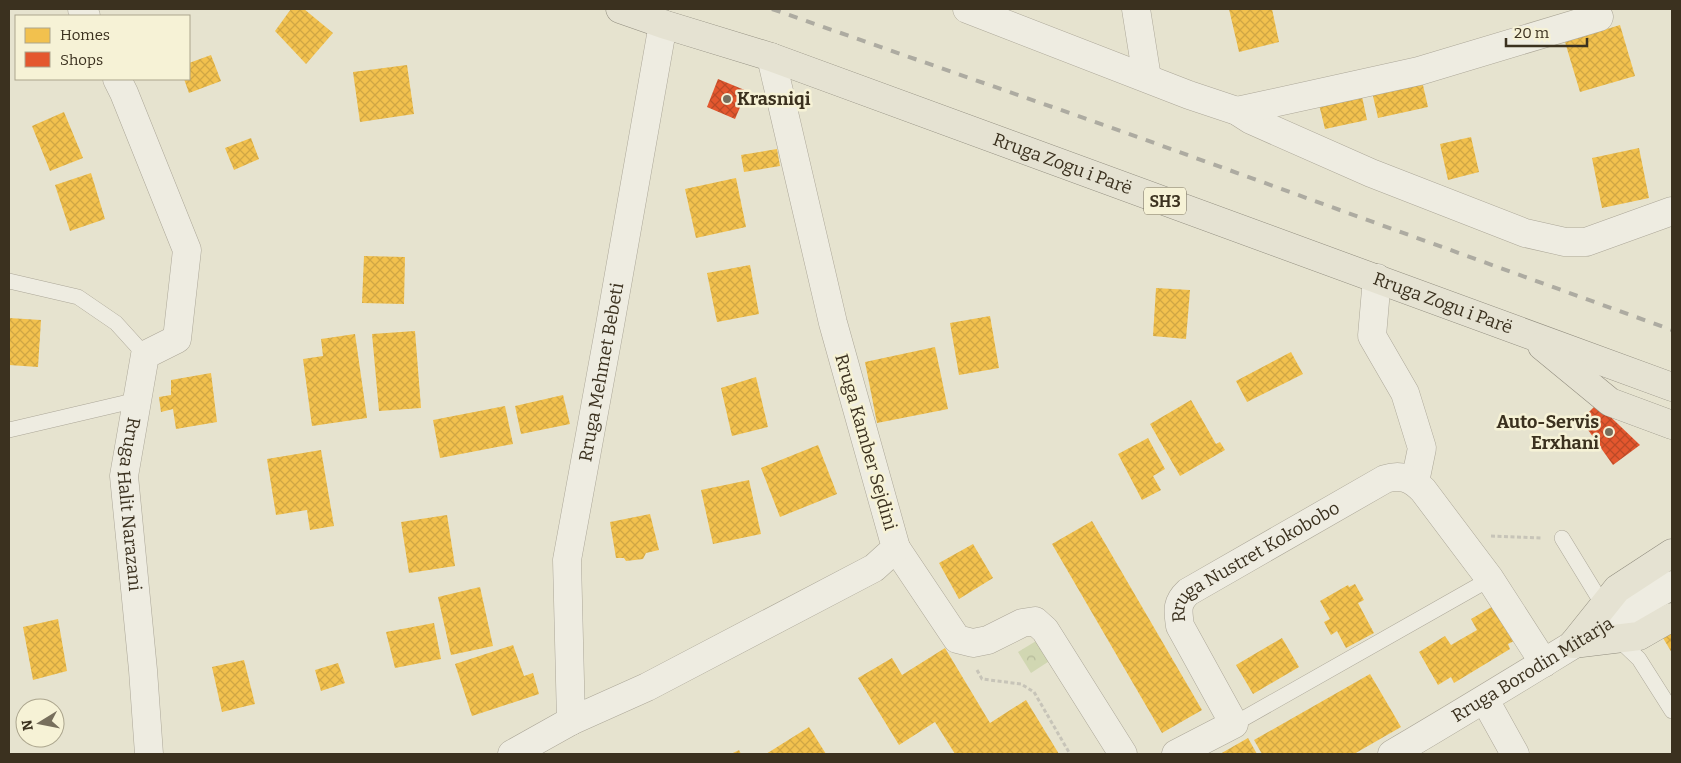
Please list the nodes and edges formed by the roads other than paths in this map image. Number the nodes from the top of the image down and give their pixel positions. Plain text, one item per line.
1 (620, 9) edge
2 (967, 9) edge
3 (1136, 9) edge
4 (1599, 17) dead end
5 (663, 24) junction
6 (771, 57) junction
7 (1147, 78) junction
8 (117, 80) edge
9 (1238, 111) junction
10 (1672, 212) edge
11 (1377, 278) junction
12 (9, 281) edge
13 (1525, 332) junction
14 (145, 355) junction
15 (1672, 387) edge
16 (136, 400) junction
17 (1672, 425) edge
18 (9, 430) edge
19 (1415, 482) junction
20 (1562, 538) road end
21 (896, 548) junction
22 (1672, 553) edge
23 (1490, 580) junction
24 (1672, 584) edge
25 (1602, 605) junction
26 (1672, 617) edge
27 (1617, 638) junction
28 (1573, 644) junction
29 (1544, 662) junction
30 (1484, 700) junction
31 (1672, 711) edge
32 (570, 721) junction
33 (1234, 724) junction
34 (149, 754) edge
35 (512, 754) edge
36 (1123, 754) edge
37 (1176, 754) edge
38 (1392, 754) edge
39 (1515, 754) edge

1 - 5 main road, Rruga Zogu i Parë / SH3
2 - 7 street
3 - 7 street
4 - 9 street
5 - 6 main road, Rruga Zogu i Parë / SH3
5 - 32 street, Rruga Mehmet Bebeti
6 - 11 main road, Rruga Zogu i Parë / SH3
6 - 21 street, Rruga Kamber Sejdini
7 - 9 street
8 - 14 street
9 - 10 street
11 - 13 main road, Rruga Zogu i Parë / SH3
11 - 19 street
12 - 14 lane
13 - 15 main road, Rruga Zogu i Parë / SH3
13 - 17 main road
14 - 16 street, Rruga Halit Narazani
16 - 18 lane
16 - 34 street, Rruga Halit Narazani
19 - 23 street
19 - 33 street, Rruga Nustret Kokobobo
20 - 25 lane
21 - 32 street, Rruga Kamber Sejdini
21 - 36 street
22 - 25 main road
23 - 29 street
23 - 33 lane
24 - 28 street, Rruga Borodin Mitarja
25 - 28 main road
26 - 27 main road
27 - 28 main road
27 - 31 lane
28 - 29 street, Rruga Borodin Mitarja
29 - 30 street, Rruga Borodin Mitarja
30 - 38 street, Rruga Borodin Mitarja
30 - 39 street
32 - 35 street, Rruga Kamber Sejdini
33 - 37 street

